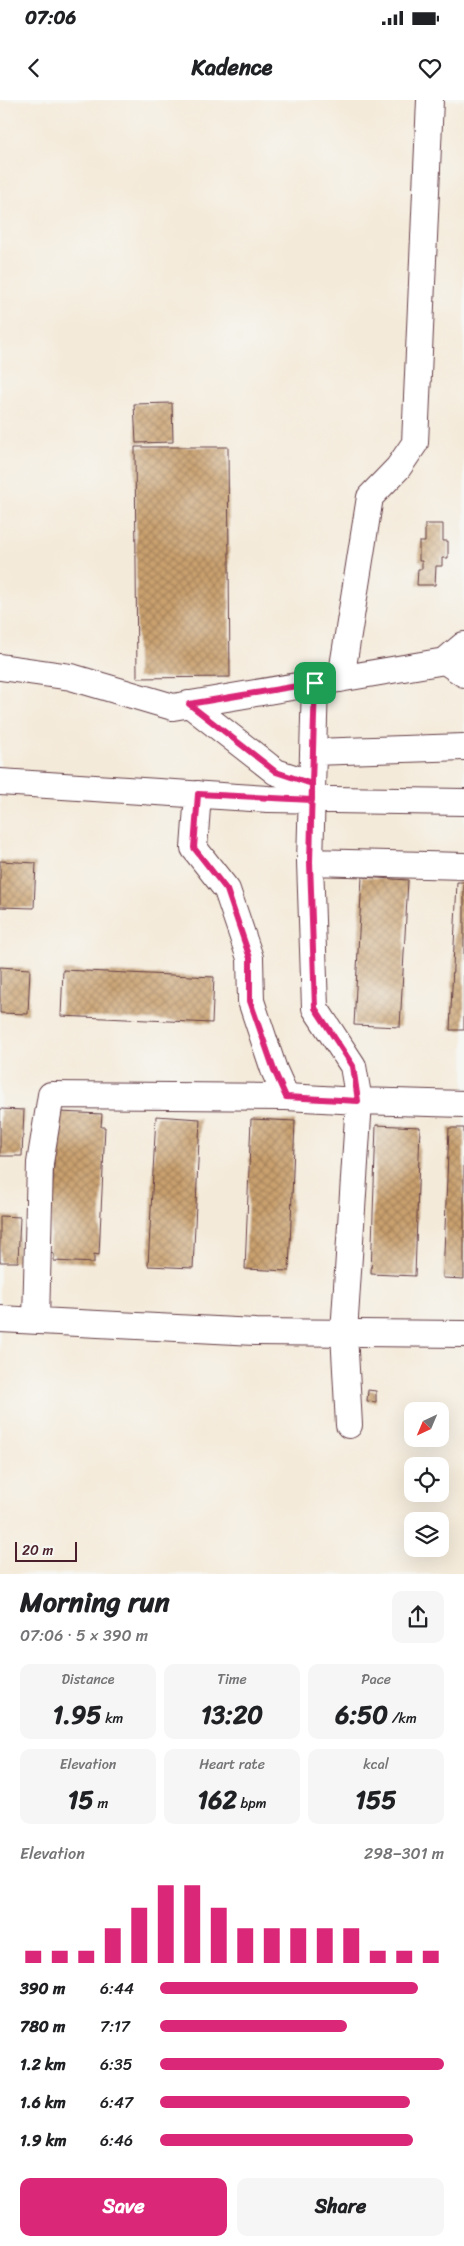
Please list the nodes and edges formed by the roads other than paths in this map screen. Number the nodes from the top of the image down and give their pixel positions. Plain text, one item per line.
1 (430, 100) edge
2 (458, 660) edge
3 (0, 667) edge
4 (341, 679) junction
5 (315, 683) junction
6 (189, 704) junction
7 (464, 747) edge
8 (313, 752) junction
9 (0, 782) edge
10 (312, 792) junction
11 (198, 794) junction
12 (464, 802) edge
13 (310, 862) junction
14 (464, 866) edge
15 (286, 1097) junction
16 (358, 1101) junction
17 (464, 1104) edge
18 (0, 1319) edge
19 (36, 1320) junction
20 (344, 1333) junction
21 (464, 1334) edge
22 (348, 1425) dead end

1 - 4 lane
2 - 4 lane
3 - 6 lane
4 - 5 lane
5 - 6 lane
5 - 8 lane
6 - 10 lane
7 - 8 lane
8 - 10 lane
9 - 11 lane
10 - 11 lane
10 - 12 lane
10 - 13 lane
11 - 15 lane
13 - 14 lane
13 - 16 lane
15 - 16 lane
15 - 19 lane
16 - 17 lane
16 - 20 lane
18 - 19 lane
19 - 20 lane
20 - 21 lane
20 - 22 lane

